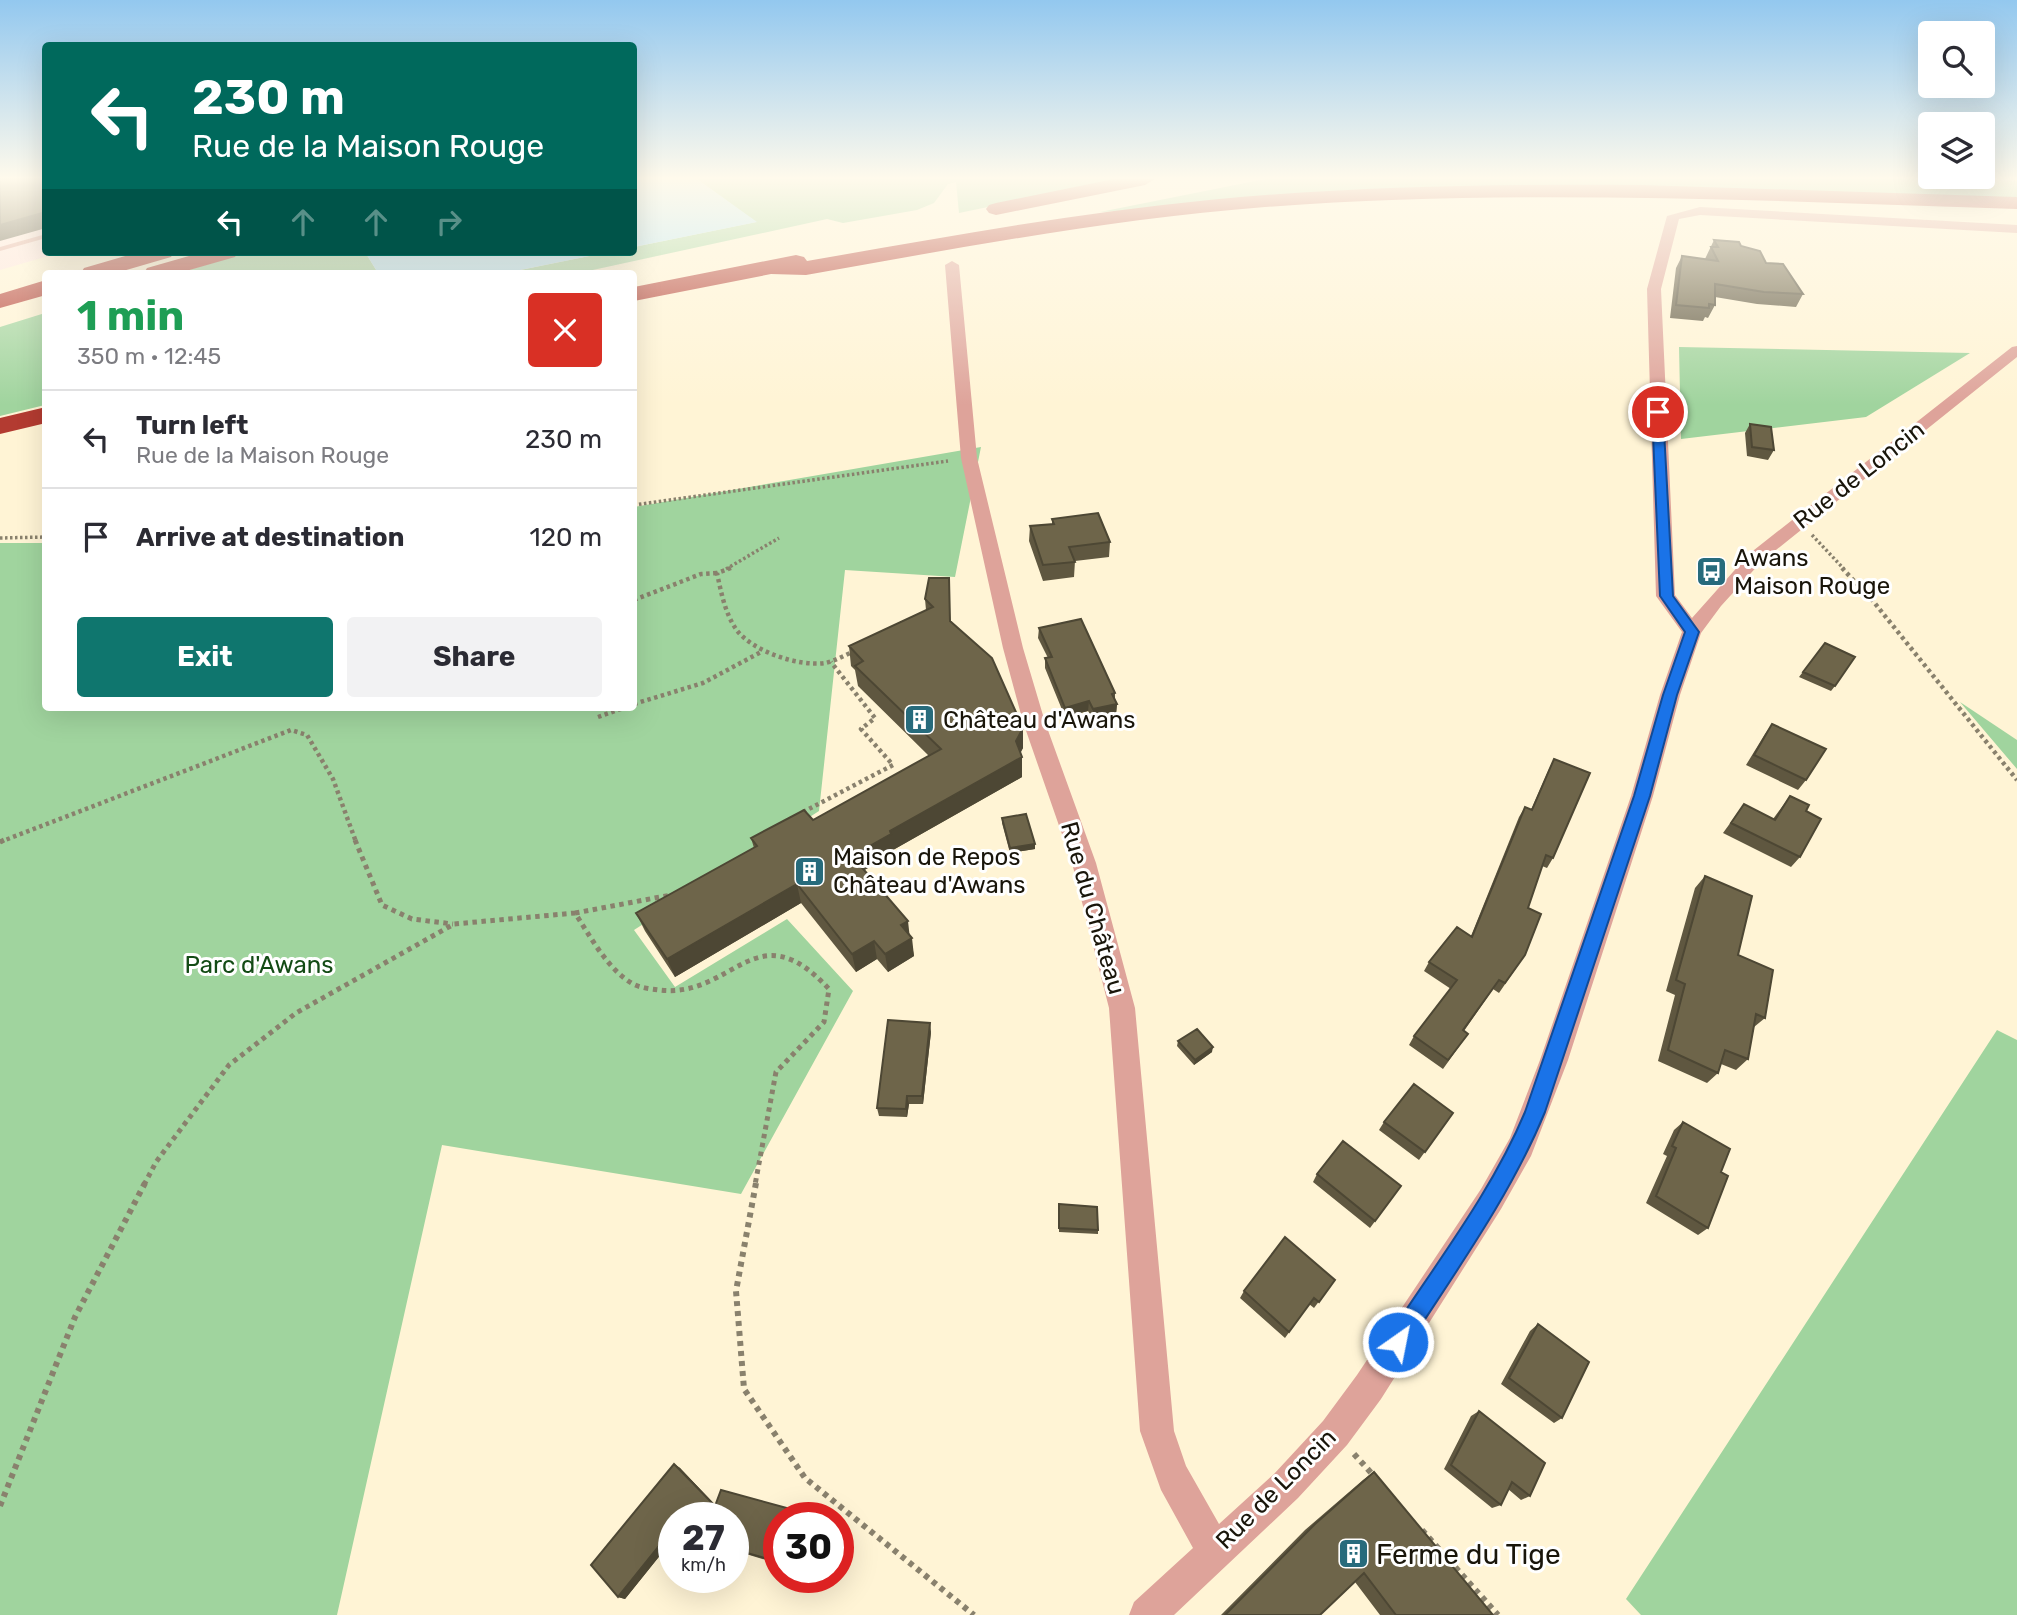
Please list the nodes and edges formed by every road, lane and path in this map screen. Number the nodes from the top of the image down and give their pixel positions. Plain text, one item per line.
1 (775, 254) edge
2 (838, 254) edge
3 (888, 254) edge
4 (1663, 254) edge
5 (149, 256) edge
6 (213, 256) edge
7 (952, 265) dead end
8 (772, 267) junction
9 (102, 270) edge
10 (165, 270) edge
11 (637, 282) edge
12 (42, 288) edge
13 (637, 293) edge
14 (0, 301) edge
15 (42, 307) edge
16 (0, 319) edge
17 (2017, 350) edge
18 (42, 416) edge
19 (0, 426) edge
20 (969, 458) junction
21 (637, 505) edge
22 (1797, 523) junction
23 (42, 537) edge
24 (0, 538) edge
25 (779, 538) dead end
26 (717, 573) junction
27 (637, 599) edge
28 (1692, 632) junction
29 (855, 651) edge
30 (761, 652) junction
31 (831, 662) junction
32 (637, 703) edge
33 (615, 711) edge
34 (598, 717) dead end
35 (2017, 780) edge
36 (792, 818) edge
37 (0, 842) edge
38 (676, 894) edge
39 (575, 913) junction
40 (454, 924) junction
41 (1335, 1433) junction
42 (1380, 1483) edge
43 (0, 1506) edge
44 (1417, 1524) edge
45 (1214, 1550) junction
46 (974, 1615) edge
47 (1147, 1615) edge
48 (1498, 1615) edge

1 - 11 highway
2 - 8 highway
3 - 8 highway
4 - 28 street
5 - 9 highway
6 - 10 highway
7 - 20 street, Rue du Château
8 - 13 highway
12 - 14 highway
15 - 16 highway
17 - 22 street, Rue de Loncin
18 - 19 highway
20 - 21 path
20 - 45 street, Rue du Château
22 - 28 street, Rue de Loncin
22 - 35 path
23 - 24 path
25 - 26 path
26 - 27 path
26 - 30 path
28 - 41 street, Rue de Loncin
29 - 31 path
30 - 31 path
30 - 32 path
31 - 36 path
33 - 34 path
37 - 40 path
38 - 39 path
39 - 40 path
39 - 46 path
40 - 43 path
41 - 42 path
41 - 45 street, Rue de Loncin
44 - 48 path
45 - 47 street, Rue de Loncin

